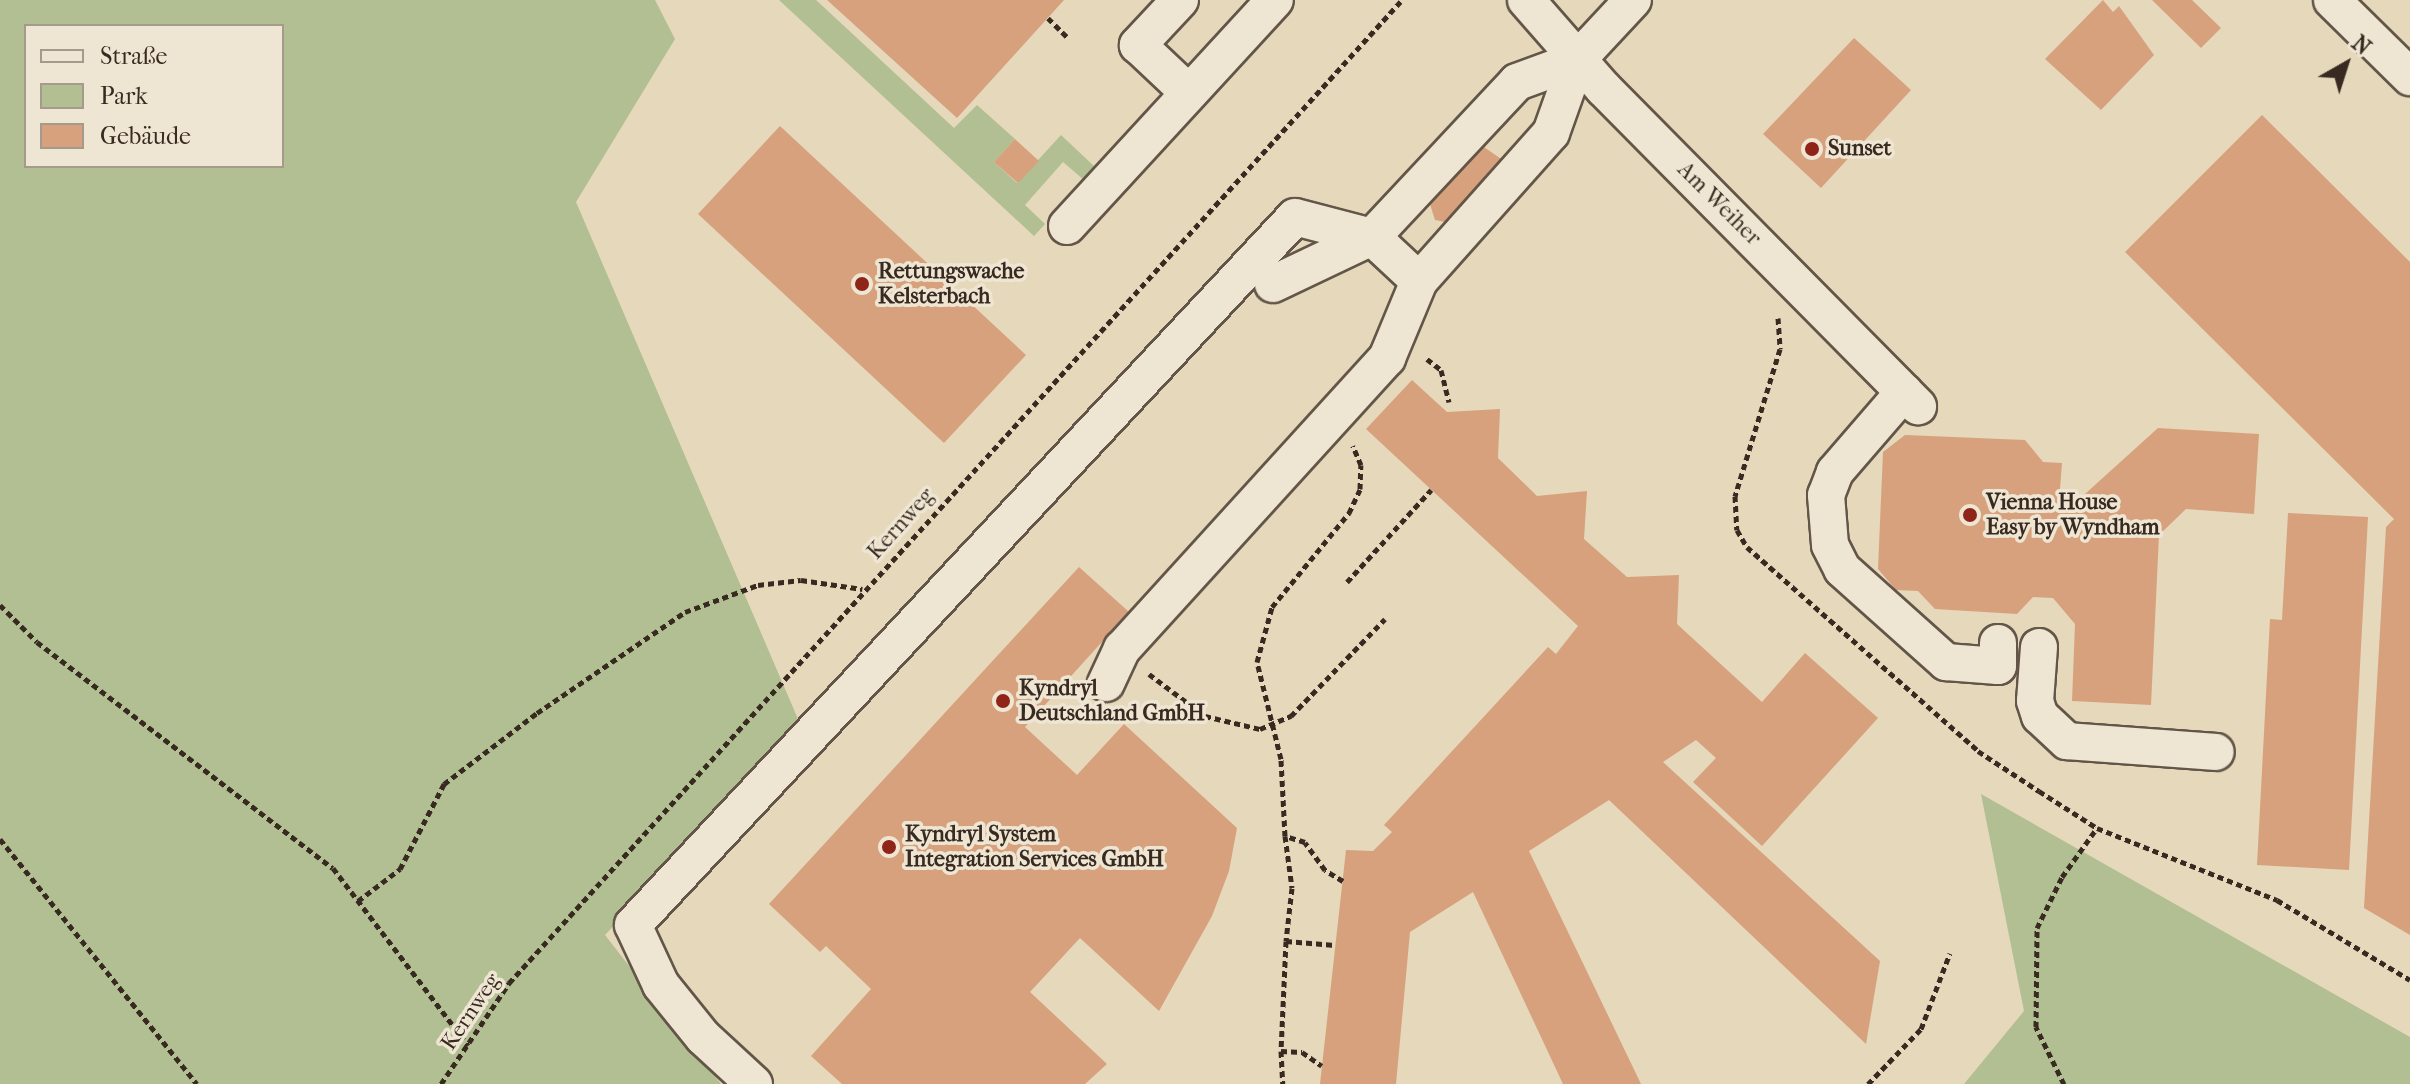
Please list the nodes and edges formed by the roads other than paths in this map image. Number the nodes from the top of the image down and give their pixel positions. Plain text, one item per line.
1 (1180, 0) edge
2 (1275, 0) edge
3 (1526, 0) edge
4 (1633, 0) edge
5 (2332, 0) edge
6 (1577, 60) junction
7 (2410, 77) edge
8 (1189, 93) junction
9 (1067, 226) dead end
10 (1372, 237) junction
11 (1419, 281) junction
12 (1273, 284) dead end
13 (1998, 643) dead end
14 (2039, 647) dead end
15 (1106, 683) dead end
16 (2216, 752) dead end
17 (754, 1084) edge

1 - 8 street
2 - 8 street
3 - 6 street, Am Weiher
4 - 6 street
5 - 7 street
6 - 10 street
6 - 11 street
6 - 13 street, Am Weiher
8 - 9 street
10 - 11 street
10 - 12 street
10 - 17 street
11 - 15 street
14 - 16 street

